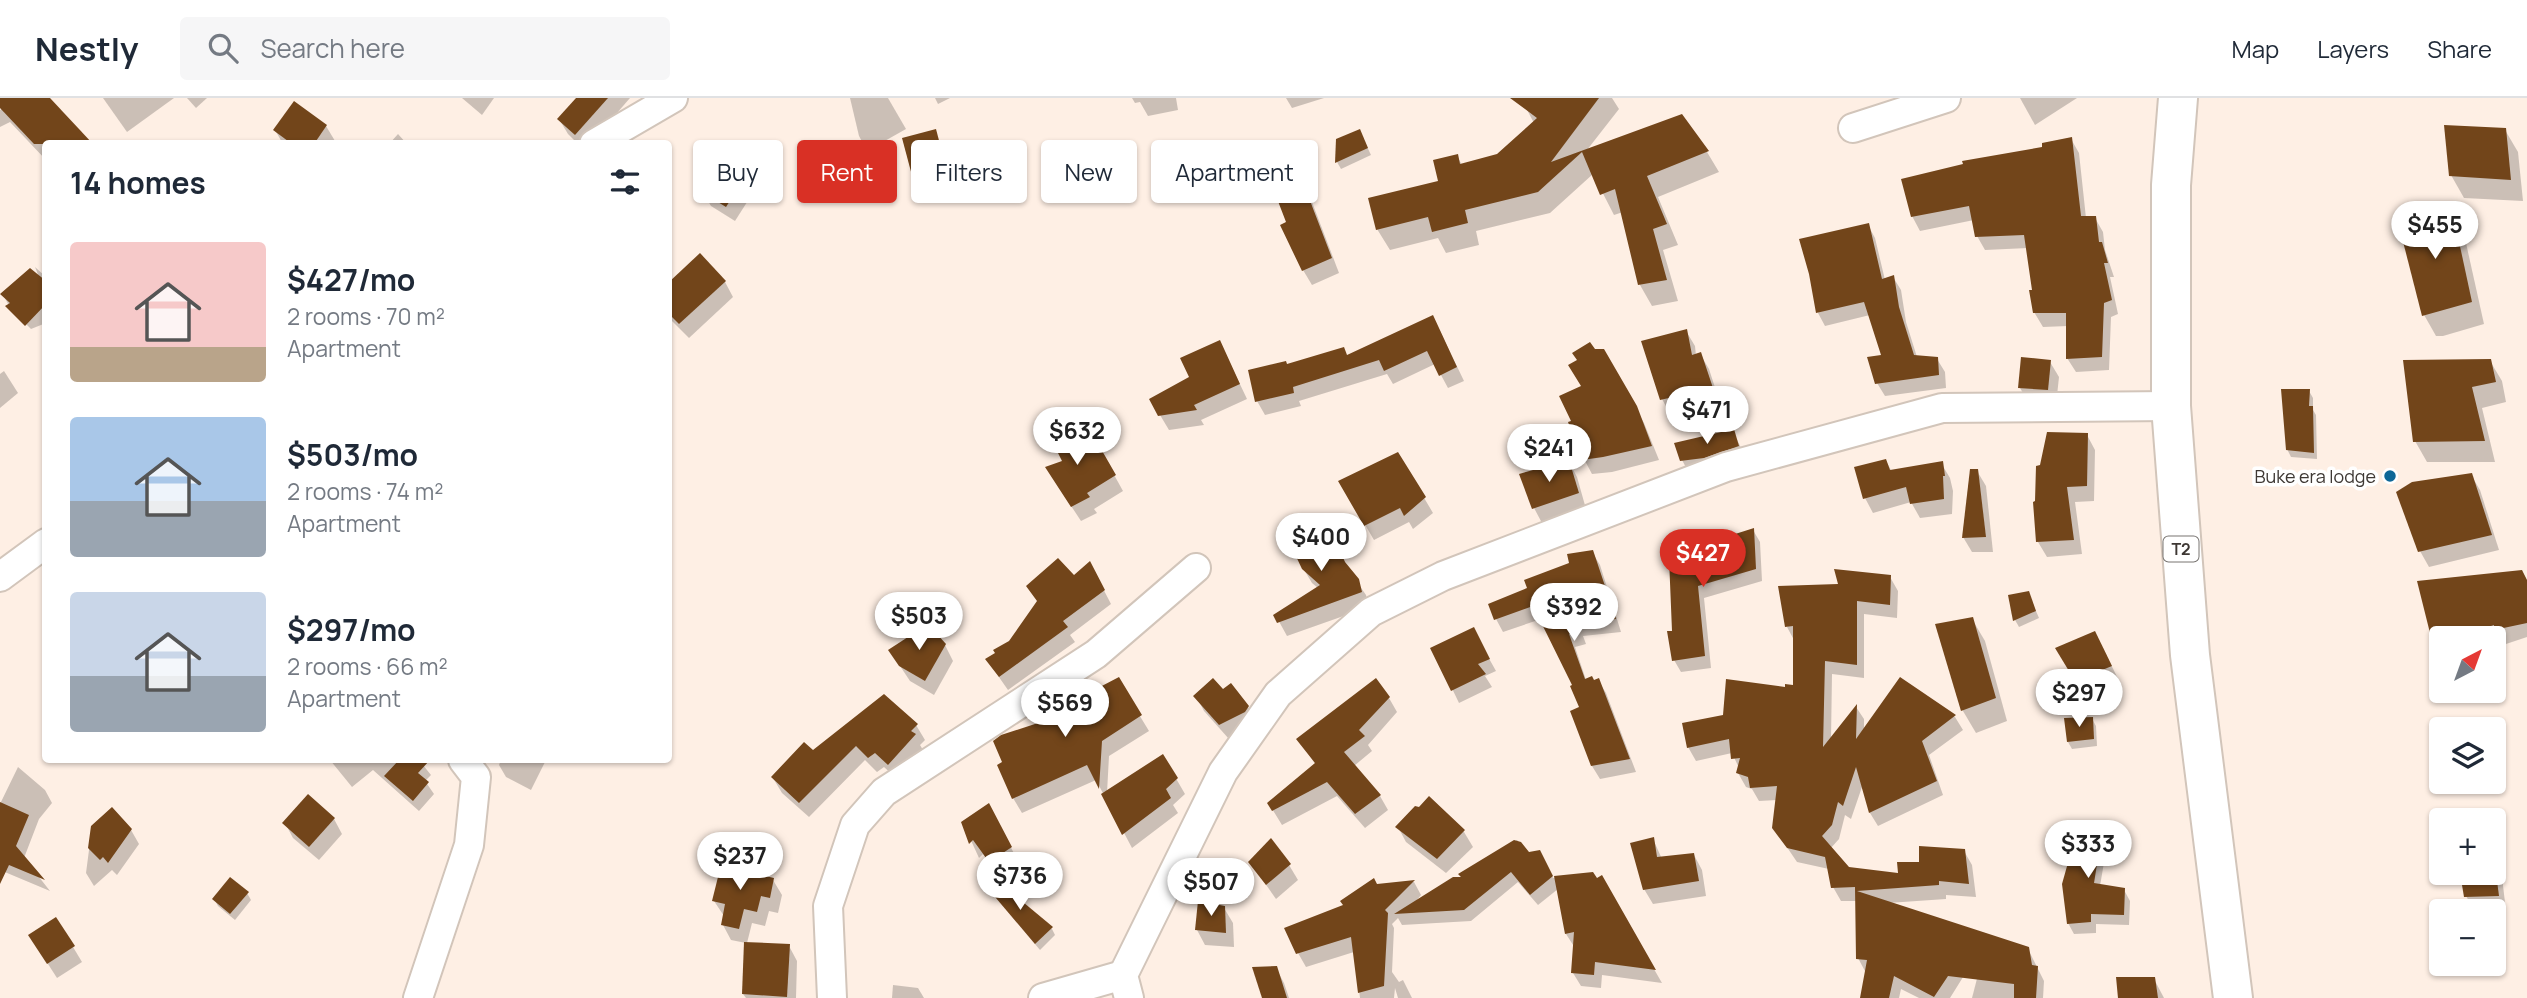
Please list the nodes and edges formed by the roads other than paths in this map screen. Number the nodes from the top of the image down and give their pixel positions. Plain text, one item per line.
1 (673, 98) edge
2 (1946, 98) edge
3 (2178, 98) edge
4 (1853, 128) dead end
5 (601, 140) edge
6 (2171, 406) junction
7 (42, 546) edge
8 (1196, 568) dead end
9 (0, 577) edge
10 (465, 763) edge
11 (1126, 987) edge
12 (418, 998) edge
13 (832, 998) edge
14 (1043, 998) edge
15 (2233, 998) edge

1 - 5 street
2 - 4 street
3 - 6 highway, T2
6 - 11 street
6 - 15 highway, T2
7 - 9 street
8 - 13 street
10 - 12 street
11 - 14 street

